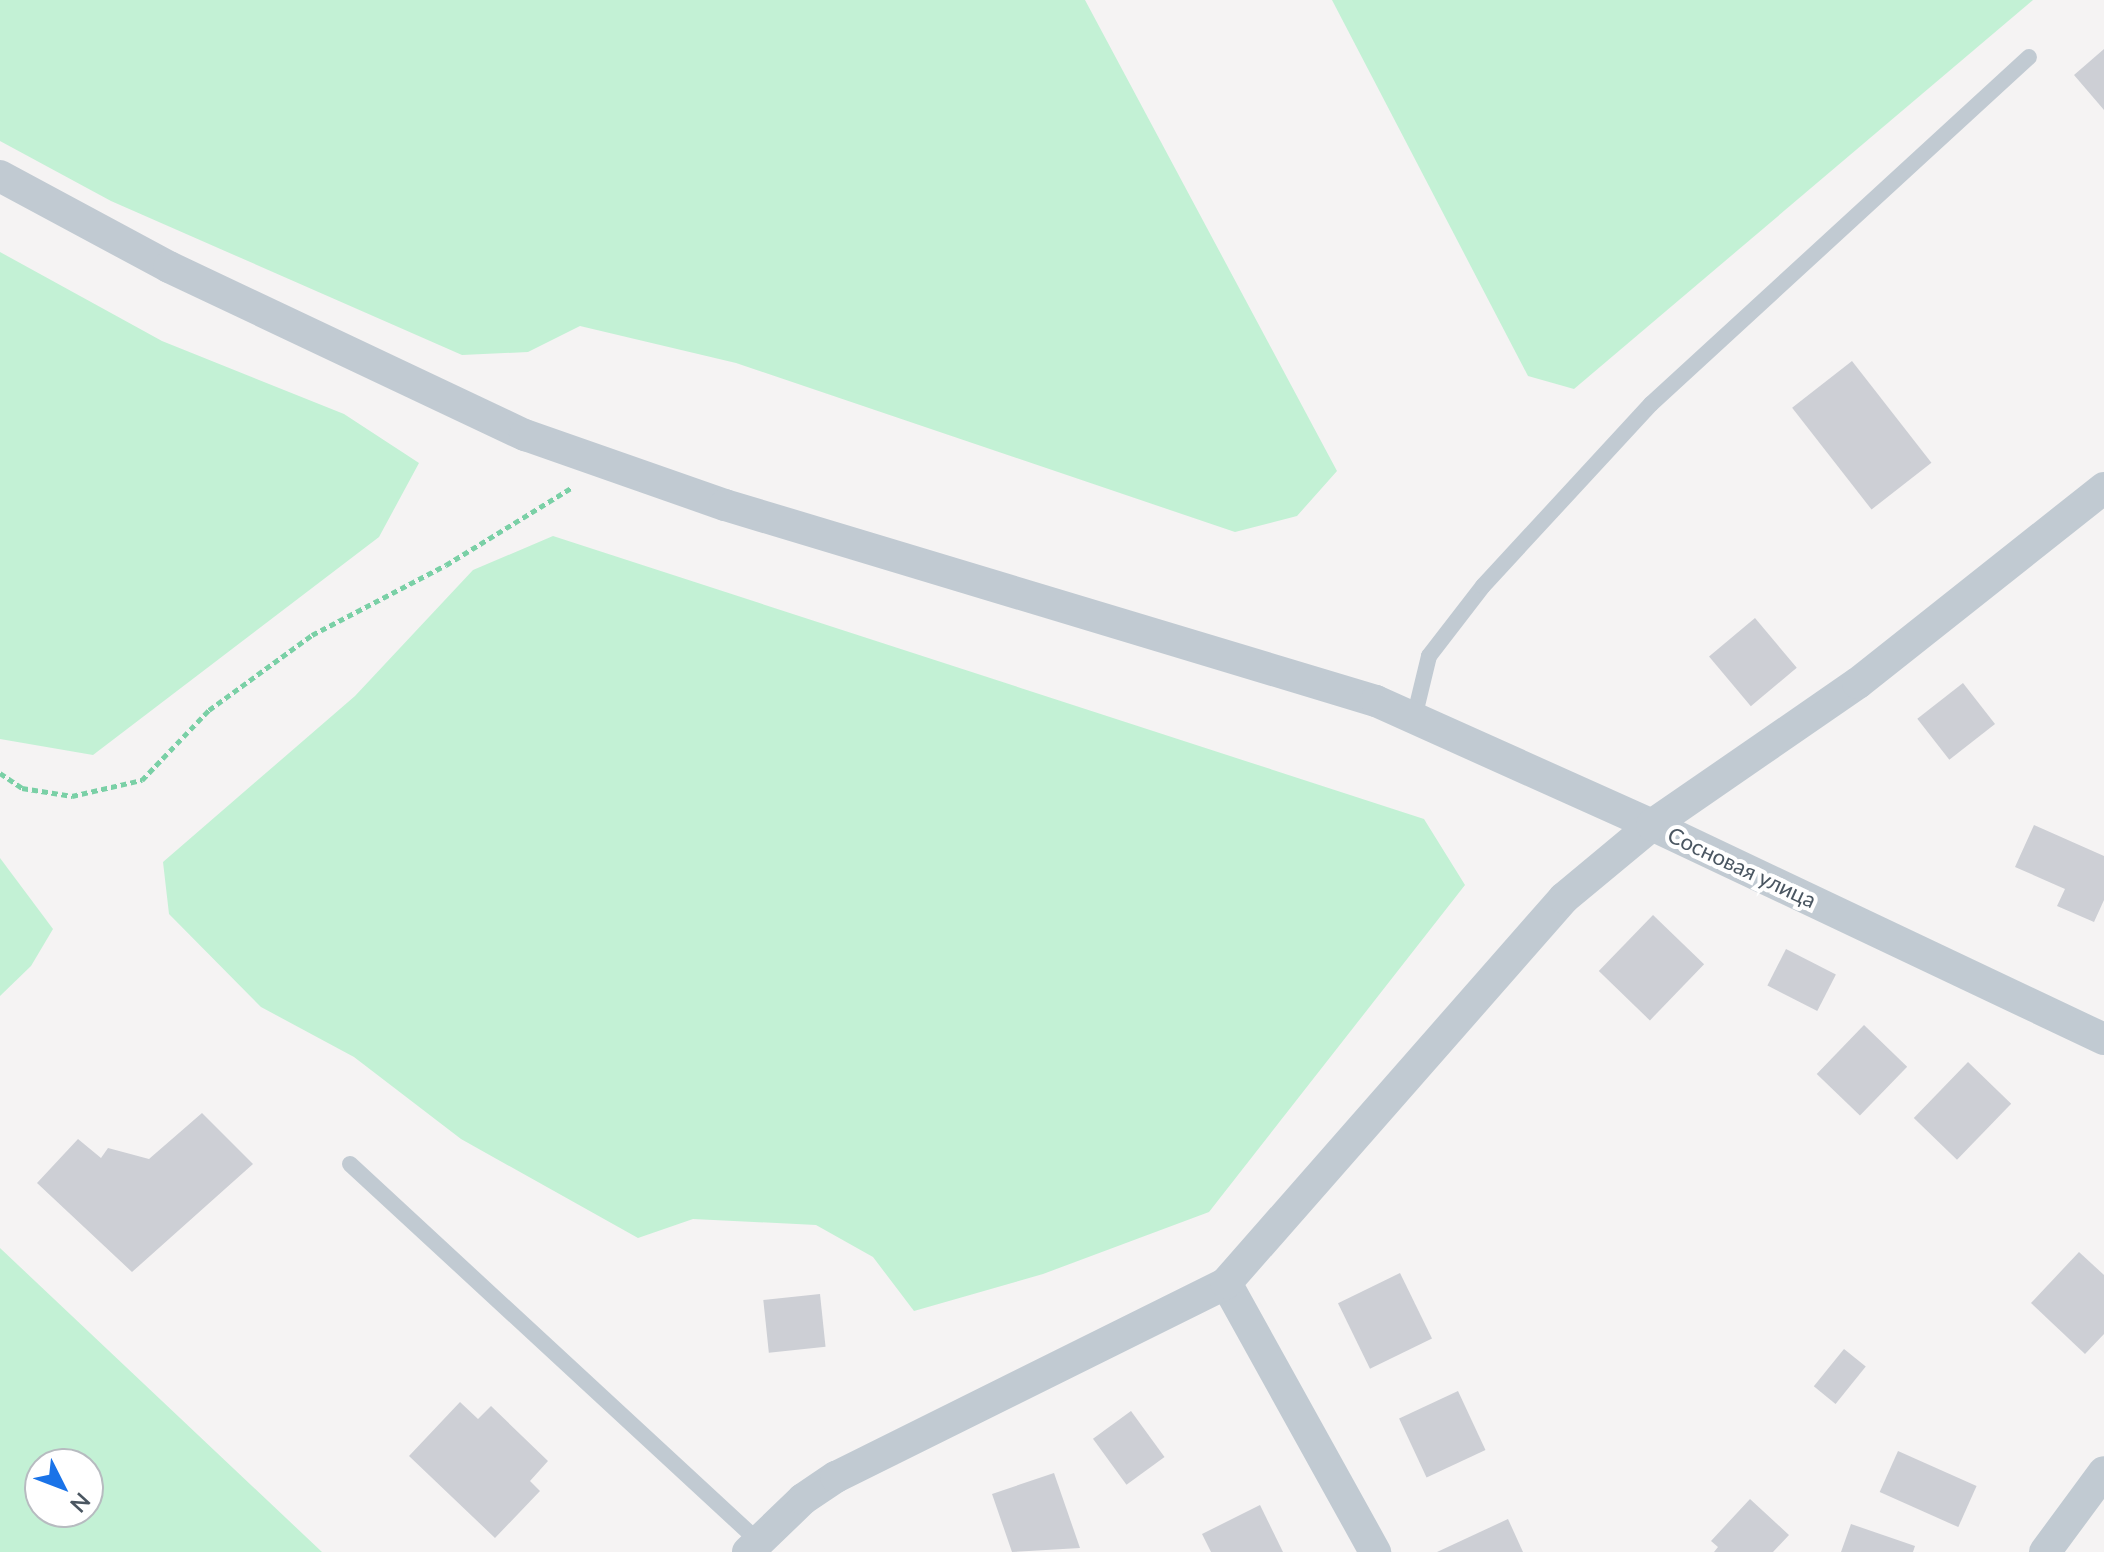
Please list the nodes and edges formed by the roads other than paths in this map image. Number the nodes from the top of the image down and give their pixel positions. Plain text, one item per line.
1 (2029, 57) dead end
2 (0, 176) edge
3 (2104, 488) edge
4 (1414, 718) junction
5 (1652, 825) junction
6 (2104, 1039) edge
7 (350, 1164) dead end
8 (1226, 1283) junction
9 (2104, 1472) edge
10 (753, 1546) edge
11 (1375, 1552) edge
12 (2045, 1552) edge

1 - 4 lane
2 - 4 street, Сосновая улица
3 - 5 street
4 - 5 street, Сосновая улица
5 - 6 street, Сосновая улица
5 - 8 street
7 - 10 lane
8 - 10 street
8 - 11 street
9 - 12 street

